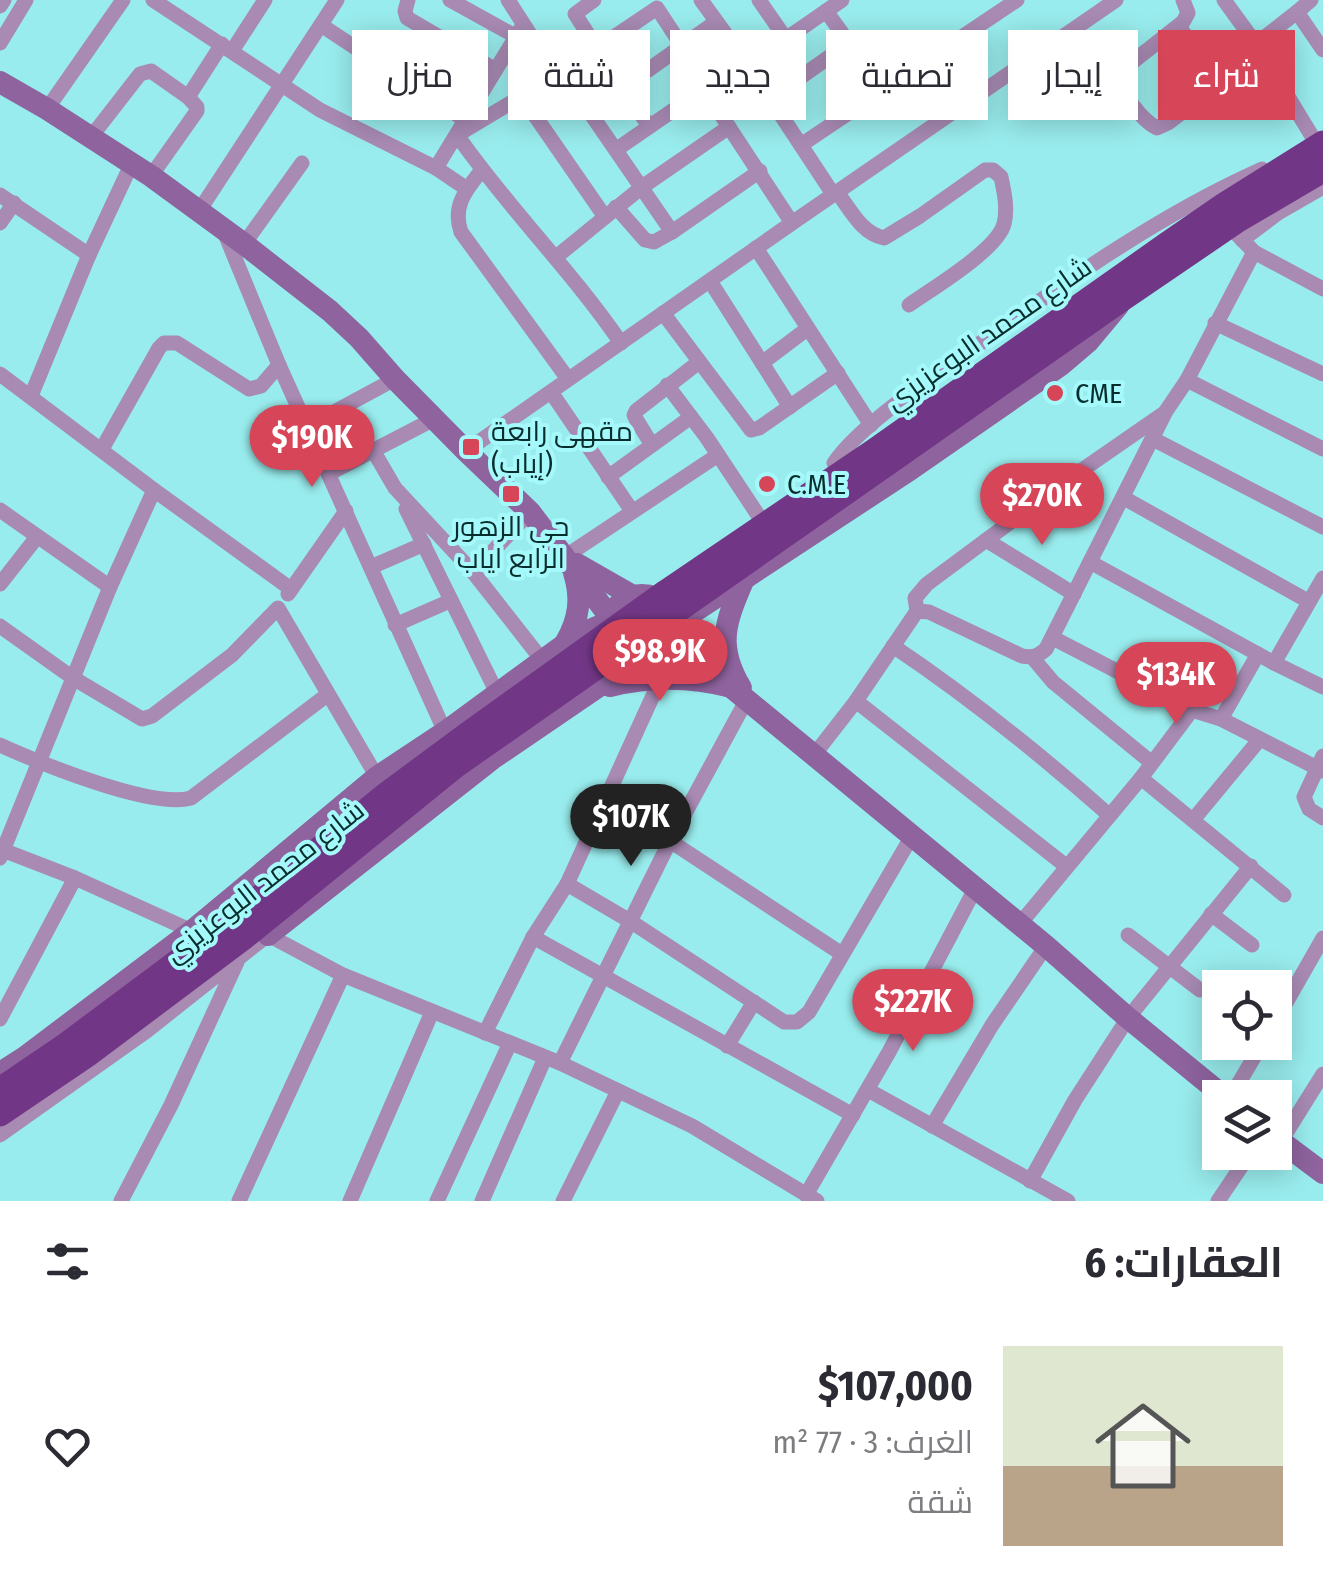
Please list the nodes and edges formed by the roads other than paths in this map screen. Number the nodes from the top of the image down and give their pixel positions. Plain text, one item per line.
1 (4, 0) edge
2 (26, 0) edge
3 (123, 0) edge
4 (154, 0) edge
5 (265, 0) edge
6 (337, 0) edge
7 (408, 0) edge
8 (450, 0) edge
9 (508, 0) edge
10 (594, 0) edge
11 (701, 0) edge
12 (759, 0) edge
13 (842, 0) edge
14 (986, 0) edge
15 (1017, 0) edge
16 (1116, 0) edge
17 (1183, 0) edge
18 (1224, 0) edge
19 (1311, 0) edge
20 (662, 4) edge
21 (174, 5) edge
22 (0, 6) edge
23 (570, 7) edge
24 (826, 11) junction
25 (1297, 12) junction
26 (996, 14) junction
27 (716, 22) junction
28 (321, 25) junction
29 (1179, 26) junction
30 (519, 30) joint
31 (586, 30) edge
32 (624, 30) edge
33 (672, 30) edge
34 (705, 30) edge
35 (722, 30) edge
36 (780, 30) edge
37 (798, 30) edge
38 (840, 30) edge
39 (972, 30) edge
40 (1246, 30) edge
41 (1274, 30) edge
42 (0, 43) edge
43 (352, 45) edge
44 (227, 47) junction
45 (508, 47) edge
46 (1323, 50) edge
47 (494, 69) junction
48 (488, 80) edge
49 (0, 82) edge
50 (282, 83) junction
51 (188, 98) junction
52 (508, 105) edge
53 (47, 109) junction
54 (670, 112) edge
55 (465, 120) edge
56 (540, 120) edge
57 (596, 120) edge
58 (646, 120) edge
59 (724, 120) edge
60 (785, 120) edge
61 (837, 120) edge
62 (1294, 120) edge
63 (650, 126) junction
64 (729, 128) junction
65 (457, 136) junction
66 (91, 137) junction
67 (801, 145) junction
68 (616, 149) junction
69 (302, 163) dead end
70 (436, 168) junction
71 (141, 170) junction
72 (482, 170) junction
73 (760, 171) junction
74 (1321, 173) edge
75 (642, 187) junction
76 (467, 189) junction
77 (835, 193) junction
78 (7, 199) edge
79 (199, 210) junction
80 (611, 212) junction
81 (0, 222) edge
82 (792, 222) junction
83 (224, 230) junction
84 (672, 232) junction
85 (1236, 233) junction
86 (244, 244) junction
87 (756, 248) junction
88 (1254, 252) junction
89 (89, 255) junction
90 (556, 257) junction
91 (710, 280) junction
92 (1323, 289) edge
93 (1094, 295) junction
94 (910, 305) dead end
95 (664, 313) junction
96 (1216, 323) junction
97 (807, 329) junction
98 (621, 343) junction
99 (698, 362) junction
100 (280, 364) junction
101 (762, 364) junction
102 (838, 373) junction
103 (0, 374) edge
104 (1323, 374) edge
105 (568, 378) junction
106 (394, 379) junction
107 (1187, 380) junction
108 (667, 385) junction
109 (550, 392) junction
110 (32, 396) junction
111 (790, 407) junction
112 (1166, 412) junction
113 (691, 417) junction
114 (434, 419) junction
115 (308, 426) junction
116 (872, 426) junction
117 (1153, 439) junction
118 (652, 446) junction
119 (102, 449) junction
120 (1323, 449) edge
121 (466, 451) junction
122 (374, 452) junction
123 (718, 455) junction
124 (834, 463) junction
125 (330, 473) junction
126 (608, 477) junction
127 (394, 488) junction
128 (154, 490) junction
129 (1124, 498) junction
130 (0, 510) edge
131 (346, 512) junction
132 (530, 512) junction
133 (632, 512) junction
134 (758, 516) junction
135 (1323, 527) edge
136 (38, 536) junction
137 (986, 540) junction
138 (424, 544) junction
139 (566, 556) junction
140 (1090, 562) junction
141 (371, 567) junction
142 (473, 572) junction
143 (744, 572) junction
144 (1323, 578) edge
145 (0, 584) edge
146 (696, 584) junction
147 (110, 587) junction
148 (291, 589) junction
149 (1074, 594) junction
150 (638, 596) junction
151 (450, 601) junction
152 (1308, 602) junction
153 (278, 608) junction
154 (917, 611) junction
155 (610, 620) junction
156 (395, 625) junction
157 (0, 626) edge
158 (675, 626) junction
159 (1052, 638) junction
160 (893, 646) junction
161 (1258, 654) junction
162 (1032, 658) junction
163 (1274, 662) junction
164 (557, 665) junction
165 (649, 666) junction
166 (73, 678) junction
167 (1323, 686) edge
168 (733, 688) junction
169 (497, 693) junction
170 (327, 695) junction
171 (856, 701) junction
172 (1192, 710) junction
173 (1221, 719) junction
174 (445, 732) junction
175 (1260, 739) junction
176 (0, 745) edge
177 (814, 755) junction
178 (40, 763) junction
179 (1152, 763) junction
180 (1321, 765) edge
181 (377, 777) junction
182 (1141, 778) junction
183 (1108, 815) junction
184 (1323, 818) edge
185 (1193, 820) junction
186 (912, 836) junction
187 (670, 841) junction
188 (1, 853) edge
189 (1066, 866) junction
190 (1251, 866) junction
191 (76, 878) junction
192 (567, 884) junction
193 (975, 888) junction
194 (1284, 895) dead end
195 (1211, 914) junction
196 (630, 921) junction
197 (1019, 924) junction
198 (192, 930) junction
199 (1128, 934) dead end
200 (268, 935) junction
201 (533, 938) junction
202 (1323, 938) edge
203 (1046, 946) junction
204 (1252, 946) dead end
205 (842, 954) junction
206 (240, 956) junction
207 (1169, 966) junction
208 (343, 975) junction
209 (603, 975) junction
210 (1200, 990) dead end
211 (197, 991) junction
212 (1292, 992) edge
213 (754, 1002) junction
214 (432, 1012) junction
215 (215, 1014) junction
216 (0, 1018) edge
217 (1128, 1018) junction
218 (484, 1034) junction
219 (510, 1043) junction
220 (727, 1046) junction
221 (552, 1060) junction
222 (0, 1073) edge
223 (1323, 1074) edge
224 (1206, 1080) edge
225 (0, 1090) edge
226 (868, 1090) junction
227 (618, 1091) junction
228 (0, 1114) edge
229 (853, 1116) junction
230 (1292, 1119) edge
231 (932, 1126) junction
232 (0, 1135) edge
233 (1292, 1150) edge
234 (1239, 1170) edge
235 (1323, 1173) edge
236 (1030, 1180) junction
237 (812, 1199) edge
238 (121, 1201) edge
239 (240, 1201) edge
240 (350, 1201) edge
241 (437, 1201) edge
242 (482, 1201) edge
243 (563, 1201) edge
244 (1068, 1201) edge
245 (1218, 1201) edge

1 - 22 street
2 - 42 street
3 - 53 street
4 - 21 street
5 - 44 street
6 - 28 street
7 - 47 street
8 - 30 street
9 - 30 street
10 - 23 street
11 - 27 street
12 - 36 street
13 - 24 street
14 - 26 street
15 - 26 street
16 - 77 street
17 - 29 street
18 - 40 street
19 - 25 street
20 - 32 street
20 - 33 street
21 - 44 street
23 - 31 street
24 - 37 street
24 - 38 street
25 - 41 street
25 - 46 street
26 - 39 street
27 - 34 street
27 - 35 street
28 - 43 street
28 - 50 street
29 - 29 street
44 - 50 street
44 - 51 street
45 - 47 street
47 - 48 street
49 - 53 main road
50 - 70 street
50 - 79 street
51 - 66 street
51 - 71 street
52 - 65 street
53 - 66 main road
54 - 63 street
55 - 65 street
56 - 80 street
57 - 68 street
58 - 63 street
59 - 64 street
60 - 67 street
61 - 67 street
62 - 74 street
63 - 68 street
64 - 73 street
64 - 75 street
65 - 70 street
65 - 72 street
66 - 71 main road
67 - 77 street
68 - 75 street
69 - 86 street
70 - 76 street
71 - 79 main road
71 - 89 street
72 - 76 street
72 - 90 street
73 - 82 street
73 - 84 street
74 - 85 highway, شارع محمد البوعزيزي
74 - 93 highway, شارع محمد البوعزيزي
74 - 116 street
75 - 80 street
75 - 84 street
76 - 105 street
77 - 82 street
77 - 94 street
78 - 81 street
78 - 89 street
79 - 83 main road
80 - 84 street
80 - 90 street
82 - 87 street
83 - 86 main road
83 - 100 street
85 - 88 street
85 - 143 highway, شارع محمد البوعزيزي
86 - 106 main road
87 - 91 street
87 - 97 street
88 - 92 street
88 - 96 street
89 - 110 street
90 - 98 street
91 - 95 street
91 - 101 street
93 - 124 main road
93 - 146 highway, شارع محمد البوعزيزي
95 - 98 street
95 - 99 street
96 - 104 street
96 - 107 street
97 - 101 street
97 - 102 street
98 - 105 street
99 - 108 street
99 - 111 street
100 - 115 street
100 - 119 street
101 - 111 street
102 - 111 street
102 - 116 street
103 - 110 street
105 - 109 street
106 - 114 main road
106 - 115 street
107 - 112 street
107 - 120 street
108 - 113 street
108 - 118 street
109 - 121 street
109 - 126 street
110 - 119 street
112 - 117 street
112 - 137 street
113 - 118 street
113 - 123 street
114 - 121 main road
114 - 122 street
115 - 125 street
116 - 124 street
117 - 129 street
117 - 135 street
118 - 126 street
119 - 128 street
121 - 132 main road
122 - 125 street
122 - 127 street
123 - 133 street
123 - 134 street
124 - 134 main road
125 - 131 street
126 - 133 street
127 - 138 street
127 - 142 street
128 - 147 street
128 - 148 street
129 - 140 street
129 - 152 street
130 - 136 street
131 - 141 street
131 - 148 street
132 - 139 main road
132 - 142 street
133 - 139 street
134 - 150 main road
136 - 145 street
136 - 147 street
137 - 149 street
137 - 154 street
138 - 141 street
138 - 151 street
139 - 150 main road
139 - 155 main road
139 - 164 main road
140 - 149 street
140 - 161 street
141 - 156 street
142 - 164 street
143 - 146 highway, شارع محمد البوعزيزي
143 - 158 main road
143 - 168 main road
144 - 152 street
146 - 164 highway
147 - 166 street
148 - 153 street
149 - 159 street
150 - 155 main road
150 - 158 main road
151 - 156 street
151 - 169 street
152 - 163 street
153 - 166 street
153 - 170 street
154 - 160 street
154 - 162 street
155 - 164 main road
155 - 165 main road
156 - 174 street
157 - 166 street
158 - 165 main road
158 - 168 main road
159 - 162 street
159 - 172 street
160 - 171 street
160 - 183 street
161 - 163 street
161 - 173 street
162 - 179 street
163 - 167 street
164 - 169 main road
164 - 225 highway, شارع محمد البوعزيزي
164 - 228 highway, شارع محمد البوعزيزي
165 - 168 main road
165 - 192 street
165 - 200 main road
166 - 178 street
168 - 177 main road
168 - 187 street
169 - 174 main road
170 - 178 street
170 - 181 street
171 - 177 street
171 - 189 street
172 - 173 street
172 - 179 street
173 - 175 street
174 - 181 main road
175 - 180 street
175 - 185 street
176 - 178 street
177 - 186 main road
178 - 188 street
179 - 182 street
180 - 184 street
181 - 198 main road
182 - 183 street
182 - 185 street
183 - 189 street
185 - 190 street
186 - 193 main road
186 - 205 street
187 - 196 street
187 - 205 street
188 - 191 street
189 - 197 street
190 - 194 street
190 - 195 street
191 - 198 street
191 - 216 street
192 - 196 street
192 - 201 street
193 - 197 main road
193 - 226 street
195 - 204 street
195 - 207 street
196 - 209 street
196 - 213 street
197 - 203 main road
198 - 222 main road
199 - 207 street
200 - 206 street
200 - 208 street
201 - 209 street
201 - 218 street
202 - 212 street
203 - 217 main road
203 - 231 street
205 - 213 street
206 - 211 street
206 - 215 street
207 - 210 street
207 - 217 street
208 - 214 street
208 - 239 street
209 - 220 street
209 - 221 street
211 - 215 street
211 - 232 street
213 - 220 street
214 - 218 street
214 - 240 street
215 - 238 street
217 - 224 main road
217 - 236 street
218 - 219 street
219 - 221 street
219 - 241 street
220 - 229 street
221 - 227 street
221 - 242 street
223 - 230 street
226 - 229 street
226 - 231 street
227 - 237 street
227 - 243 street
229 - 237 street
231 - 236 street
233 - 235 main road
234 - 245 street
236 - 244 street

